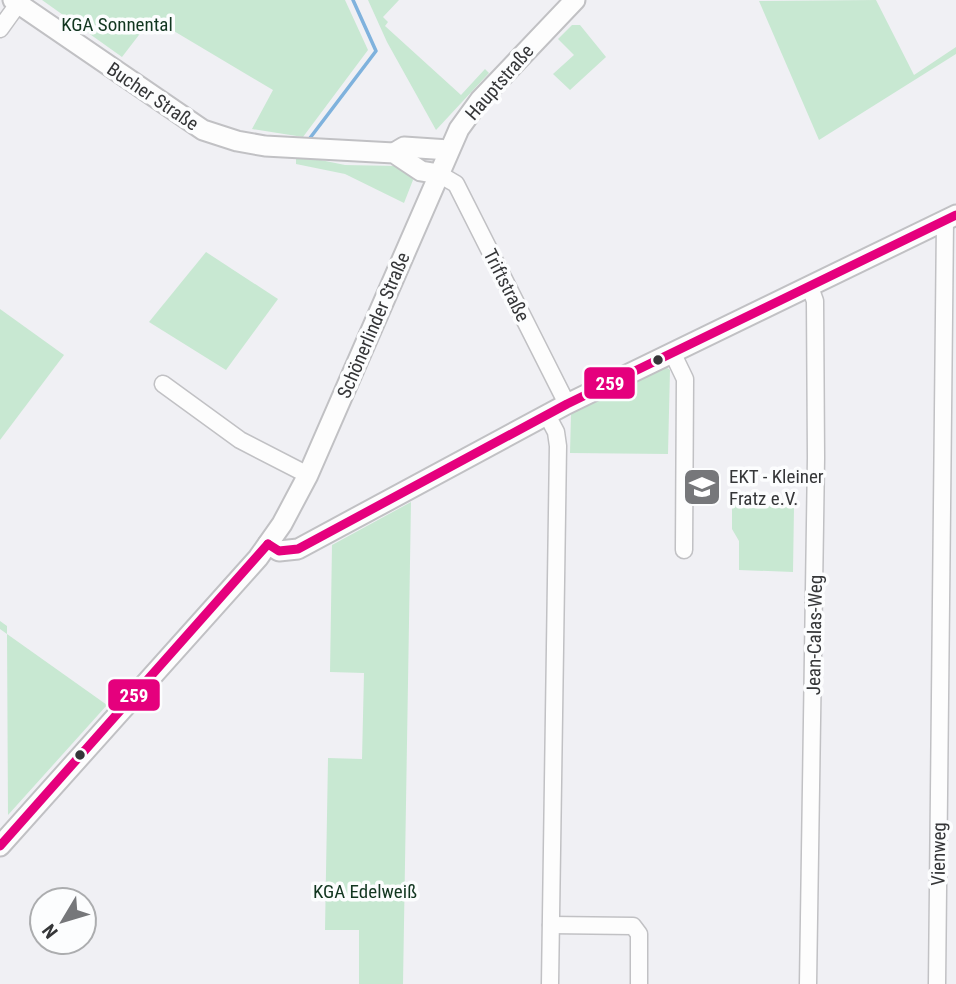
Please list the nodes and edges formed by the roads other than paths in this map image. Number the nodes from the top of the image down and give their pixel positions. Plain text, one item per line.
1 (575, 0) edge
2 (15, 2) edge
3 (0, 29) edge
4 (449, 150) junction
5 (394, 153) junction
6 (439, 174) junction
7 (950, 218) edge
8 (810, 287) junction
9 (672, 352) junction
10 (163, 384) dead end
11 (567, 404) junction
12 (547, 415) junction
13 (308, 475) junction
14 (268, 544) junction
15 (684, 550) dead end
16 (0, 846) edge
17 (551, 925) junction
18 (550, 984) edge
19 (639, 984) edge
20 (808, 984) edge
21 (937, 984) edge

1 - 4 main road, Hauptstraße
2 - 3 street
2 - 5 main road, Bucher Straße
4 - 5 main road, Bucher Straße
4 - 6 main road, Hauptstraße
5 - 6 main road, Bucher Straße
6 - 11 street, Triftstraße
6 - 13 main road, Schönerlinder Straße
7 - 8 main road
7 - 21 street, Vienweg
8 - 9 main road
8 - 20 street, Jean-Calas-Weg
9 - 11 main road
9 - 15 street
10 - 13 street
11 - 12 main road
12 - 14 main road
12 - 17 street
13 - 14 main road, Schönerlinder Straße
14 - 16 main road, Schönerlinder Straße
17 - 18 street
17 - 19 street

